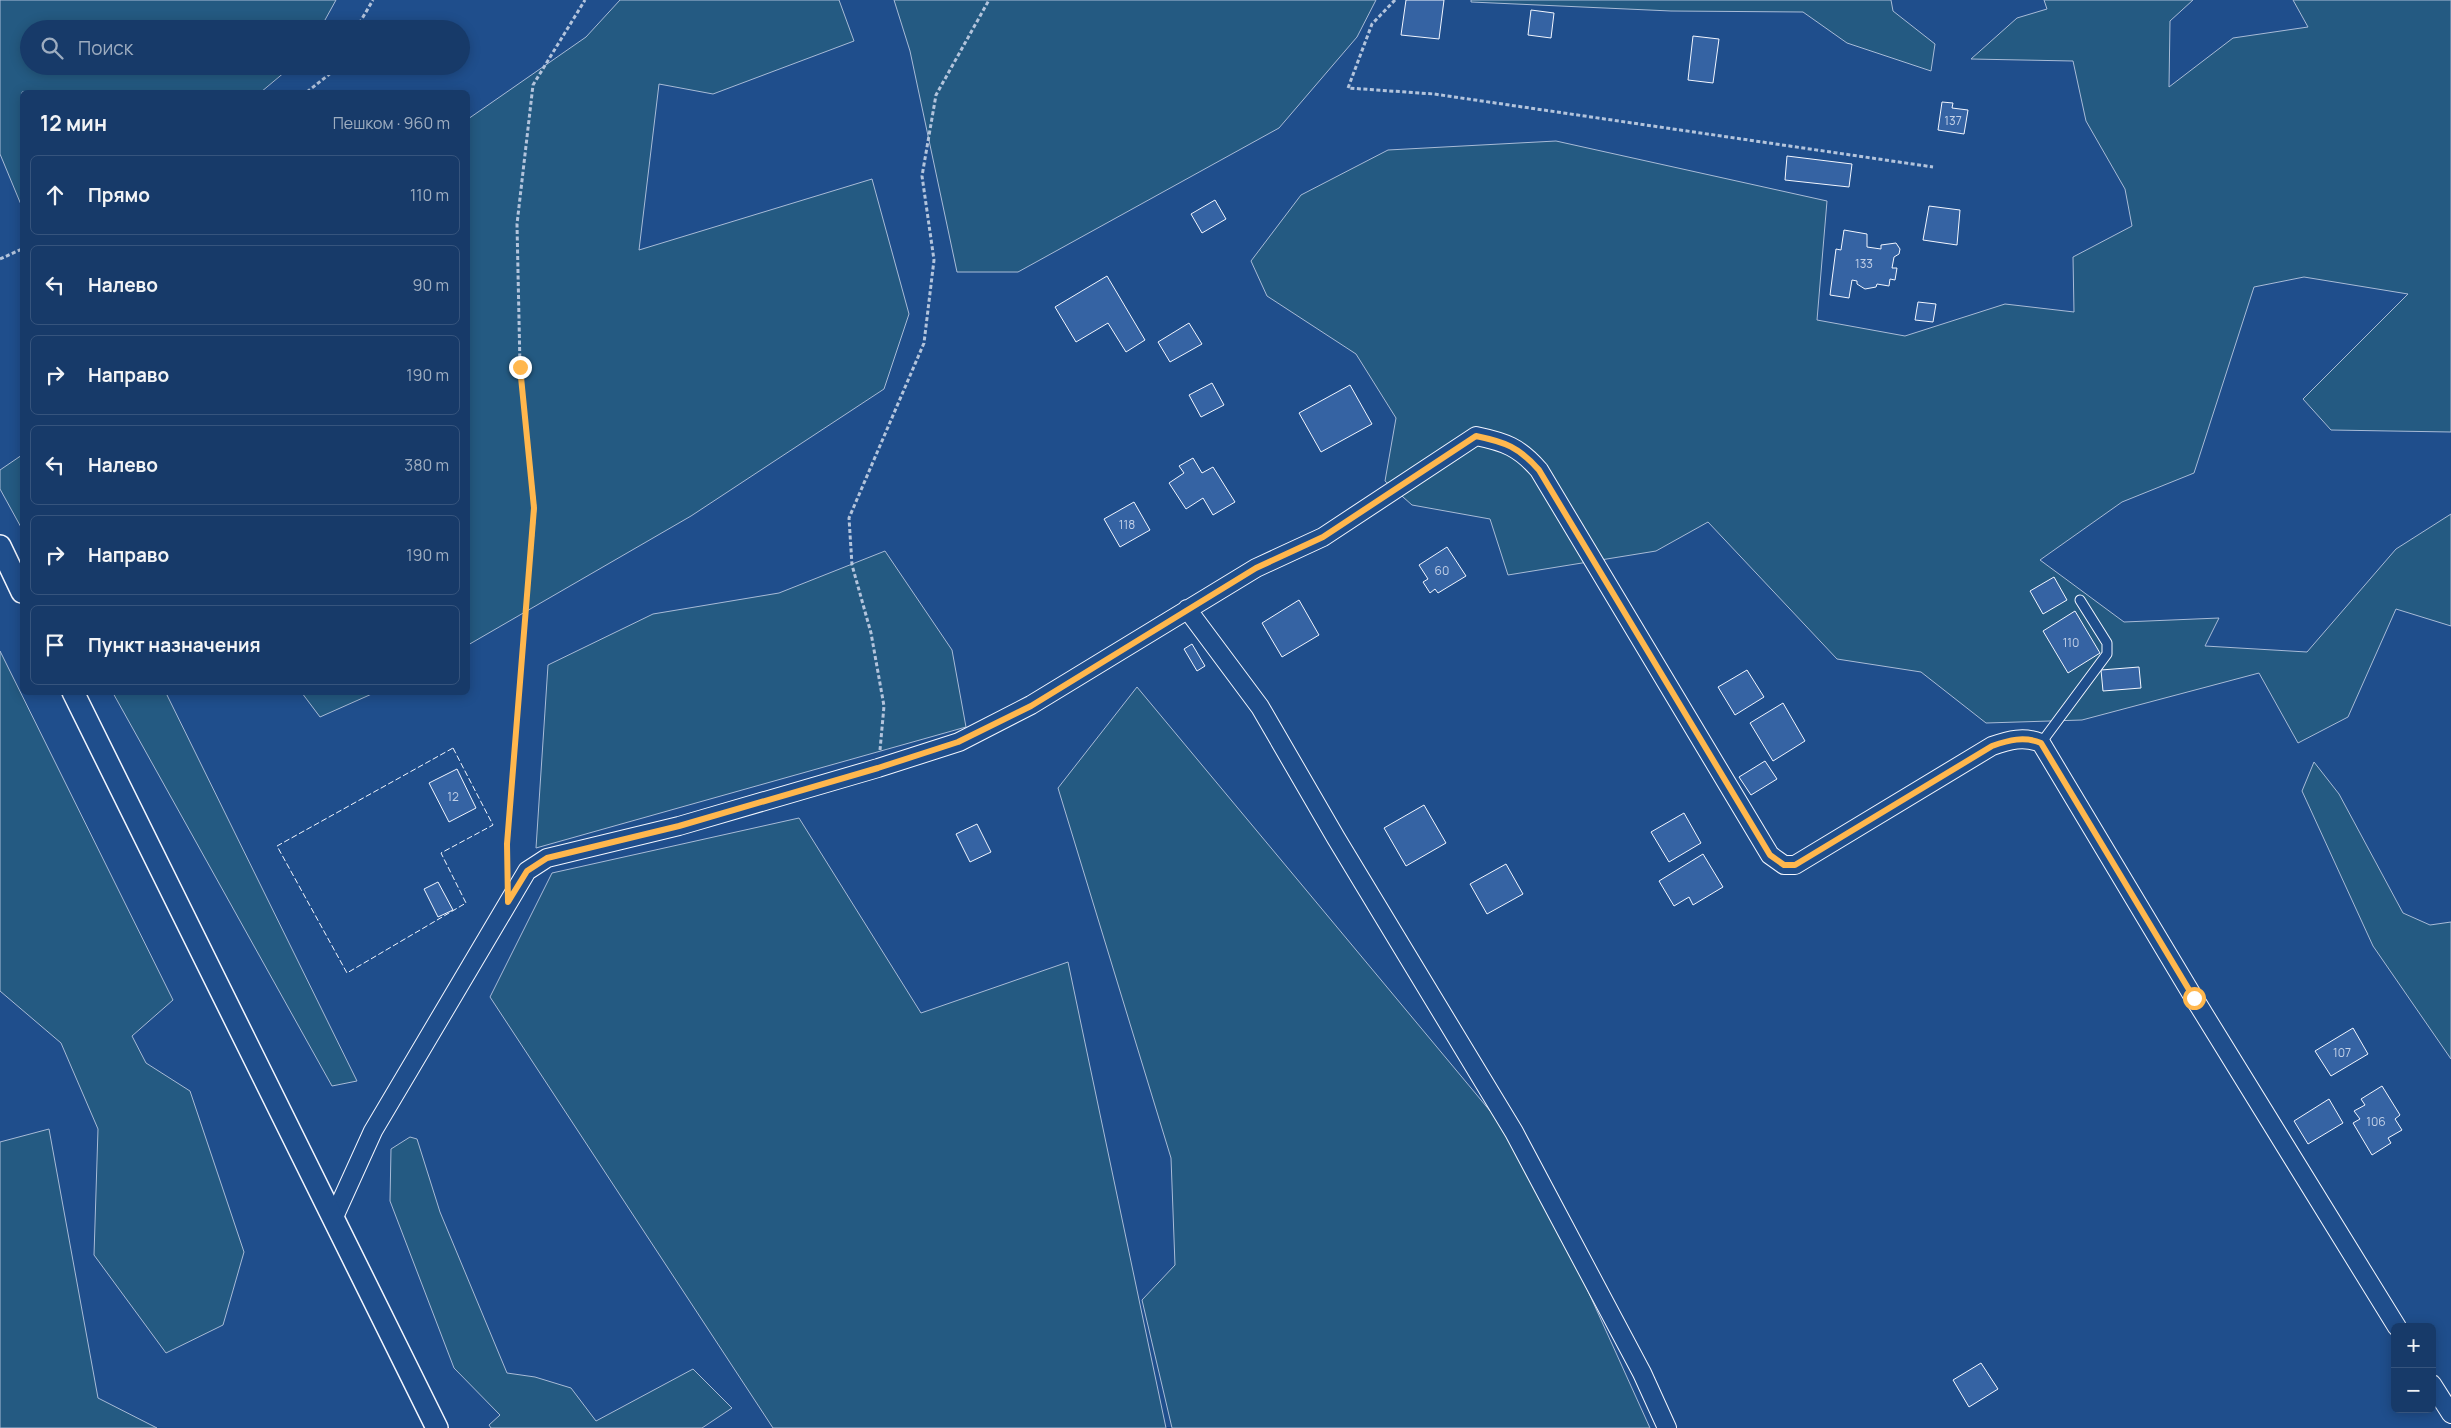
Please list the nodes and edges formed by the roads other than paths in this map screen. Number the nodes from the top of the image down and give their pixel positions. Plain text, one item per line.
1 (0, 546) edge
2 (20, 588) edge
3 (2080, 600) dead end
4 (1187, 609) junction
5 (74, 695) edge
6 (2041, 743) junction
7 (334, 1217) junction
8 (2395, 1323) edge
9 (2436, 1390) edge
10 (2451, 1414) edge
11 (437, 1428) edge
12 (1667, 1428) edge

1 - 2 street
3 - 6 lane
4 - 6 street
4 - 7 street
4 - 12 street
5 - 7 street
6 - 8 street
7 - 11 street
9 - 10 street

